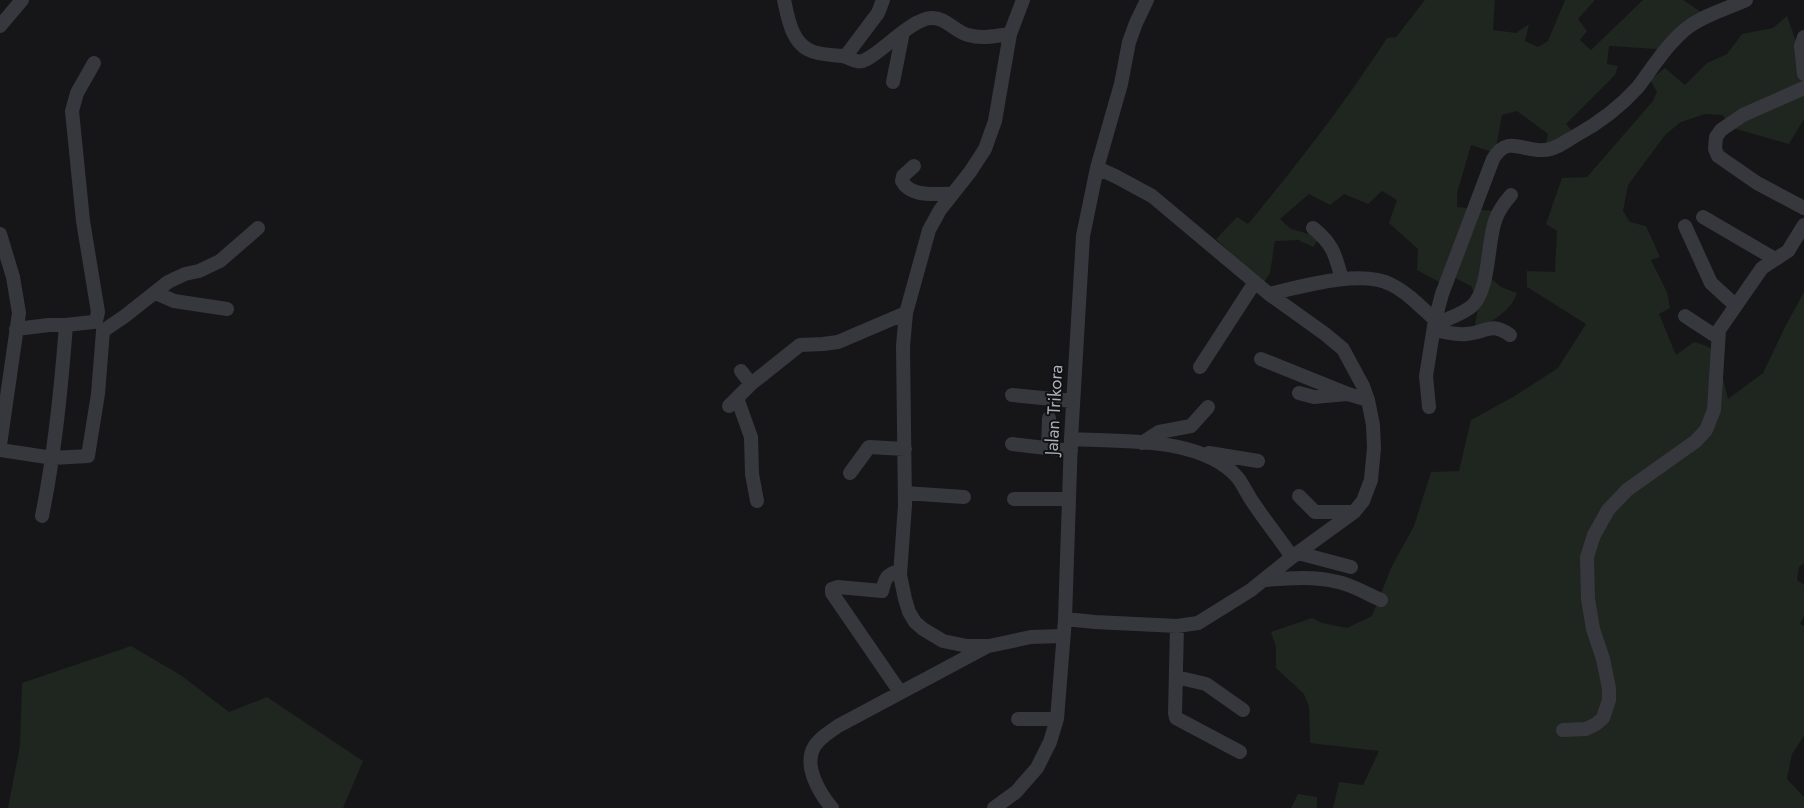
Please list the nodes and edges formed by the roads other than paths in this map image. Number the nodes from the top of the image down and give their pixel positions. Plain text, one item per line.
1 (22, 0) edge
2 (784, 0) edge
3 (884, 0) edge
4 (1023, 0) edge
5 (1147, 0) edge
6 (1746, 0) edge
7 (0, 26) edge
8 (903, 32) junction
9 (1010, 34) junction
10 (1804, 37) edge
11 (845, 57) junction
12 (94, 63) dead end
13 (1804, 74) edge
14 (893, 82) dead end
15 (1804, 88) edge
16 (914, 166) dead end
17 (1097, 168) junction
18 (952, 194) junction
19 (1511, 195) dead end
20 (1804, 208) edge
21 (1703, 217) dead end
22 (1804, 225) edge
23 (1685, 226) dead end
24 (258, 228) dead end
25 (1314, 228) dead end
26 (0, 234) edge
27 (1775, 260) junction
28 (1342, 280) junction
29 (1255, 282) junction
30 (156, 292) junction
31 (1269, 294) junction
32 (1735, 305) junction
33 (227, 309) dead end
34 (906, 313) junction
35 (1685, 316) dead end
36 (96, 321) junction
37 (66, 325) junction
38 (1435, 325) junction
39 (16, 329) junction
40 (102, 334) junction
41 (1510, 335) dead end
42 (1717, 337) junction
43 (1261, 359) dead end
44 (1200, 367) dead end
45 (741, 372) dead end
46 (751, 384) junction
47 (1299, 393) dead end
48 (1348, 394) junction
49 (1012, 395) dead end
50 (1368, 400) junction
51 (1073, 401) junction
52 (1208, 407) dead end
53 (1429, 407) dead end
54 (1049, 418) dead end
55 (1142, 443) junction
56 (1012, 444) dead end
57 (0, 445) edge
58 (1071, 445) junction
59 (1048, 448) junction
60 (905, 449) junction
61 (0, 450) edge
62 (1196, 451) junction
63 (53, 458) junction
64 (1258, 461) dead end
65 (850, 473) dead end
66 (905, 493) junction
67 (1300, 496) dead end
68 (964, 497) dead end
69 (1014, 499) dead end
70 (1069, 499) junction
71 (756, 501) dead end
72 (1354, 512) junction
73 (42, 516) dead end
74 (1295, 555) junction
75 (1351, 567) dead end
76 (900, 570) junction
77 (1265, 580) junction
78 (1381, 600) dead end
79 (1065, 618) junction
80 (1177, 626) junction
81 (1063, 636) junction
82 (951, 644) junction
83 (989, 646) junction
84 (952, 665) junction
85 (1176, 677) junction
86 (900, 692) junction
87 (1243, 710) dead end
88 (1018, 719) dead end
89 (1057, 719) junction
90 (1563, 730) dead end
91 (1240, 752) dead end
92 (832, 808) edge
93 (994, 808) edge

1 - 7 street
2 - 11 street
3 - 11 street
4 - 9 street
5 - 17 street, Jalan Trikora
6 - 38 street
8 - 9 street
8 - 11 street
8 - 14 street
9 - 18 street
10 - 13 street
12 - 36 street
15 - 20 street
16 - 18 street
17 - 29 street
17 - 51 street, Jalan Trikora
18 - 34 street
19 - 38 street
21 - 27 street
22 - 27 street
23 - 32 street
24 - 30 street
25 - 28 street
26 - 39 street
27 - 32 street
28 - 31 street
28 - 38 street
29 - 31 street
29 - 44 street
30 - 33 street
30 - 40 street
31 - 50 street
32 - 42 street
34 - 46 street
34 - 60 street
35 - 42 street
36 - 37 street
36 - 40 street
37 - 39 street
37 - 63 street
38 - 41 street
38 - 53 street
39 - 57 street
40 - 63 street
42 - 90 street
43 - 48 street
45 - 46 street
46 - 71 street
47 - 48 street
48 - 50 street
49 - 51 street
50 - 72 street
51 - 58 street, Jalan Trikora
52 - 55 street
54 - 59 street
55 - 58 street
55 - 62 street
56 - 59 street
58 - 59 street
58 - 70 street, Jalan Trikora
60 - 65 street
60 - 66 street
61 - 63 street
62 - 64 street
62 - 74 street
63 - 73 street
66 - 68 street
66 - 76 street
67 - 72 street
69 - 70 street
70 - 79 street, Jalan Trikora
72 - 74 street
74 - 75 street
74 - 77 street
76 - 82 street
76 - 86 street
77 - 78 street
77 - 80 street
79 - 80 street
79 - 81 street, Jalan Trikora
80 - 85 street
81 - 83 street
81 - 89 street, Jalan Trikora
82 - 83 street
82 - 84 street
83 - 84 street
84 - 86 street
85 - 87 street
85 - 91 street
86 - 92 street
88 - 89 street
89 - 93 street, Jalan Trikora

